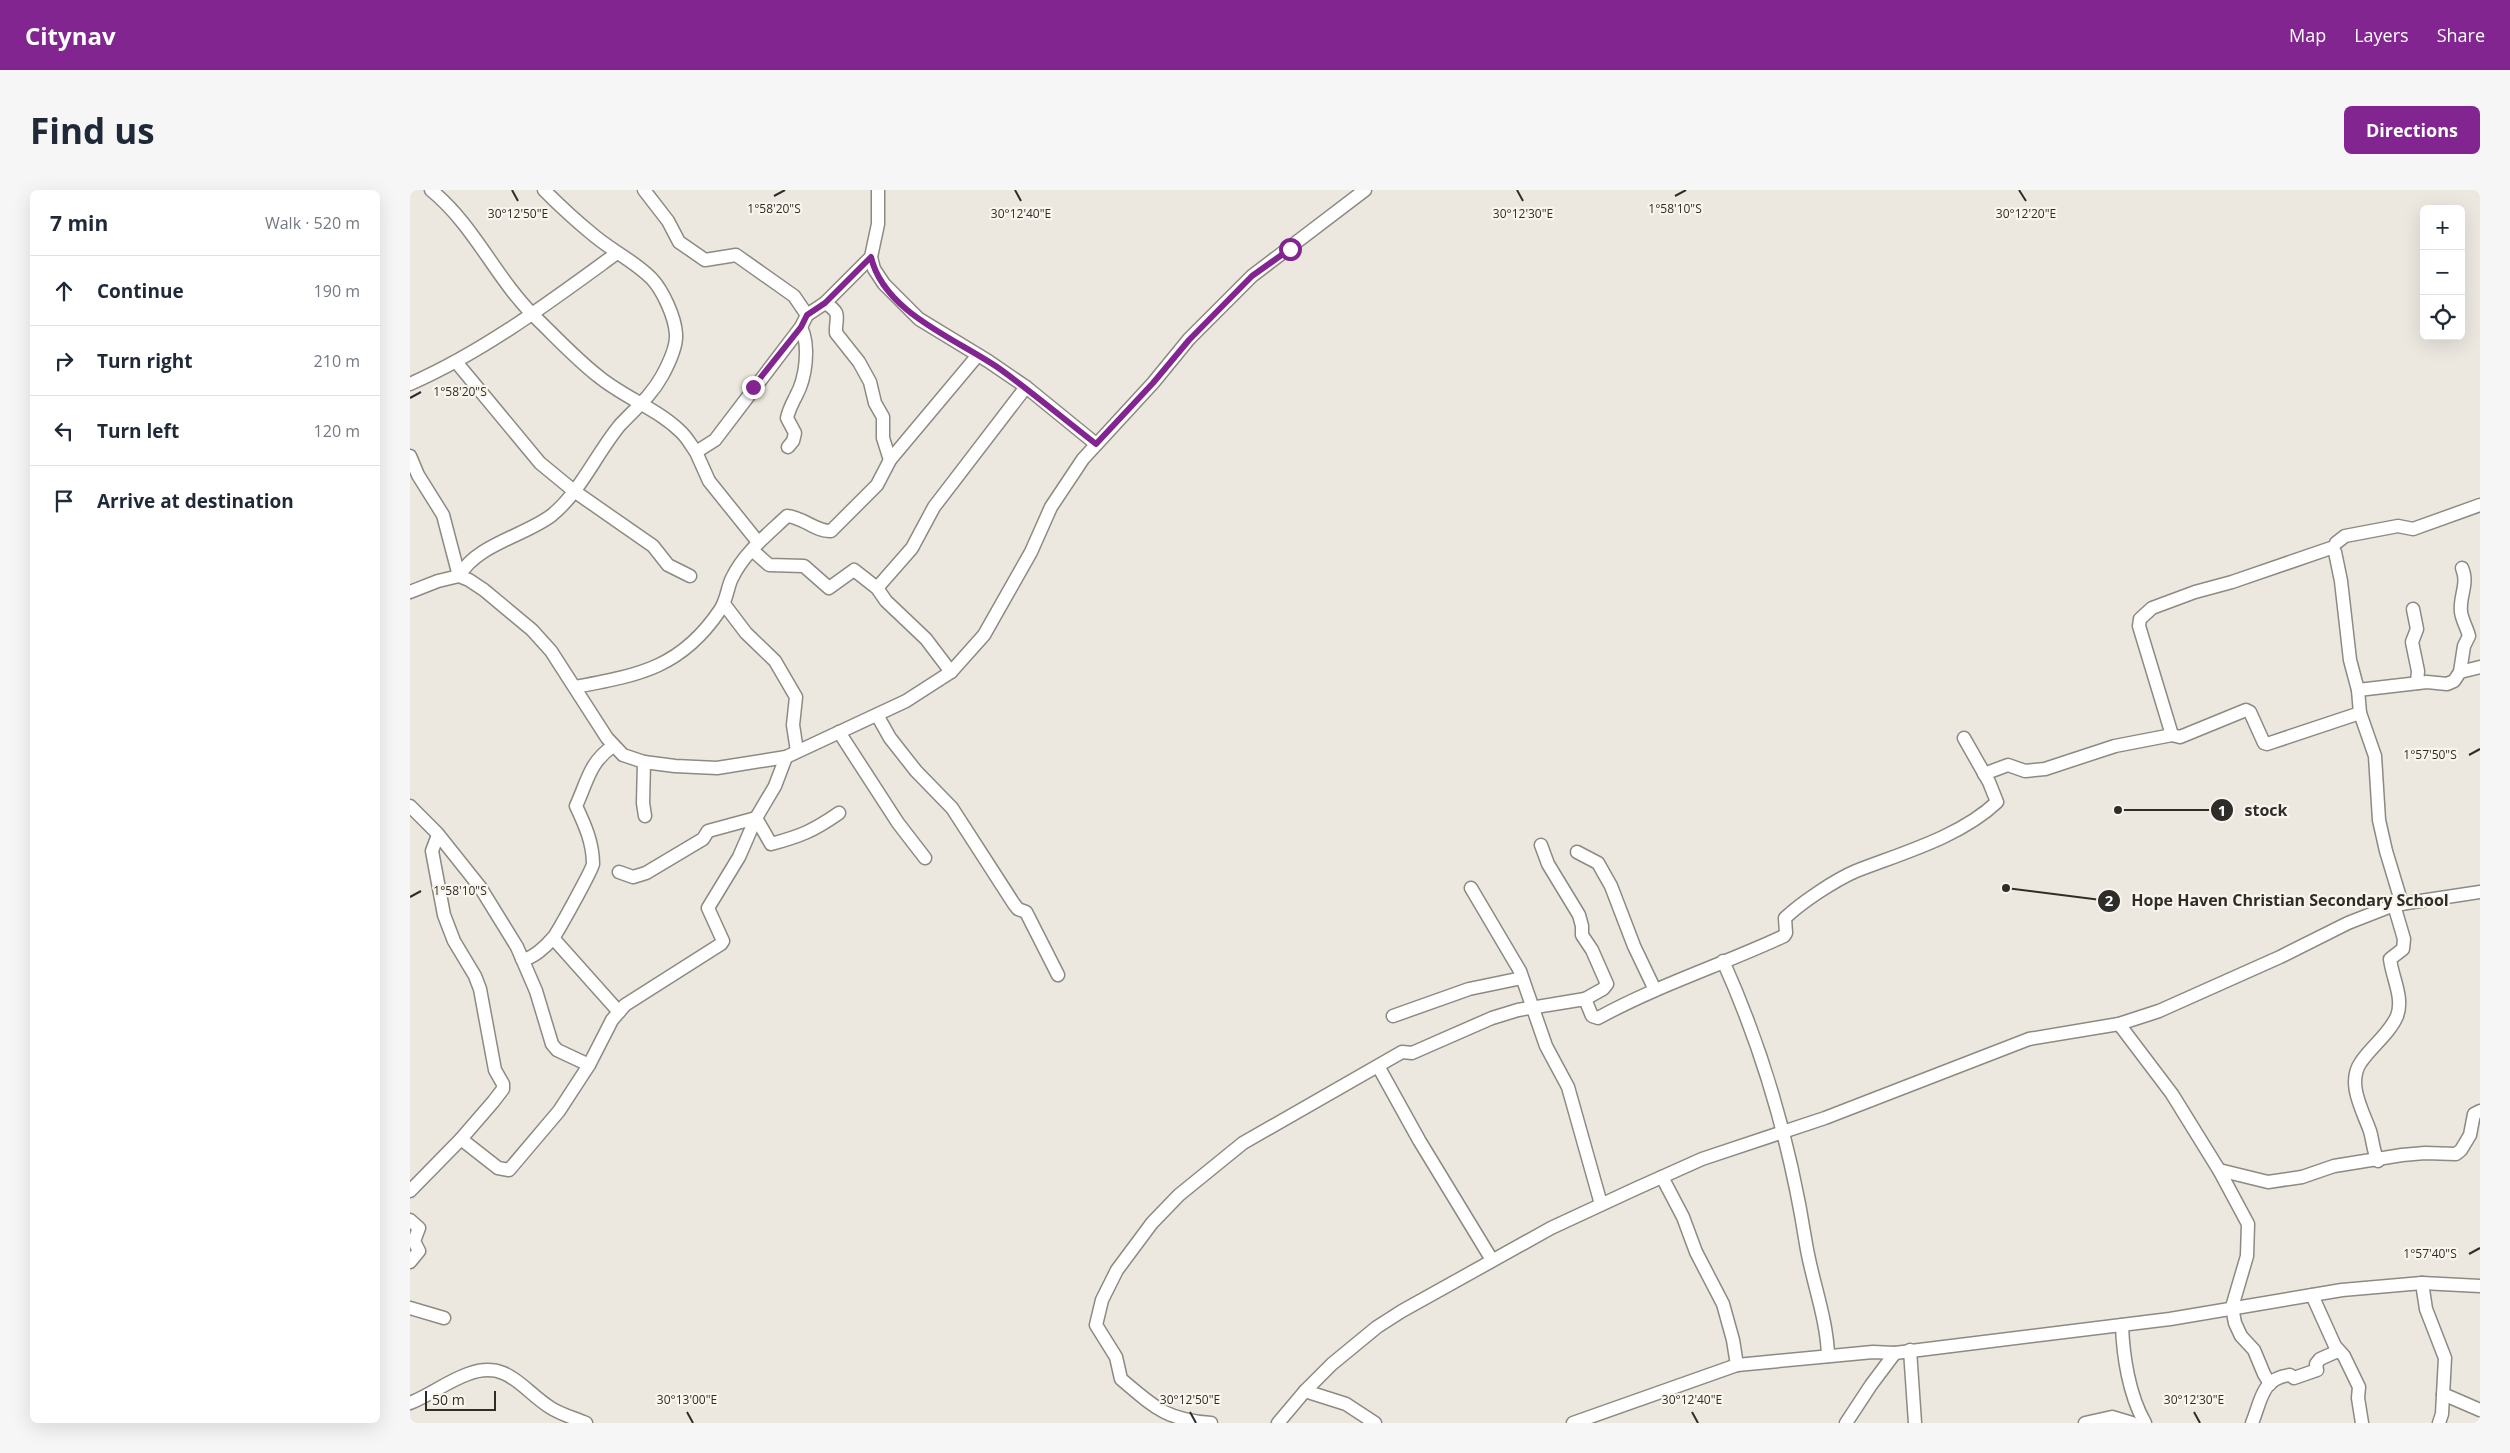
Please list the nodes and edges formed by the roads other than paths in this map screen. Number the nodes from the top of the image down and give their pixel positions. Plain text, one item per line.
1 (431, 190) edge
2 (544, 190) edge
3 (644, 190) edge
4 (878, 190) edge
5 (1365, 190) edge
6 (617, 253) junction
7 (871, 257) junction
8 (825, 303) junction
9 (532, 314) junction
10 (807, 315) junction
11 (801, 327) junction
12 (978, 355) junction
13 (457, 363) junction
14 (410, 384) edge
15 (1026, 387) junction
16 (643, 404) junction
17 (1096, 444) junction
18 (788, 447) dead end
19 (696, 452) junction
20 (410, 456) edge
21 (890, 460) junction
22 (414, 477) edge
23 (574, 491) junction
24 (2480, 506) edge
25 (2336, 543) dead end
26 (755, 546) junction
27 (2462, 568) dead end
28 (459, 576) junction
29 (690, 576) dead end
30 (877, 588) junction
31 (410, 592) edge
32 (724, 604) junction
33 (2413, 609) dead end
34 (2480, 667) edge
35 (951, 672) junction
36 (2460, 672) junction
37 (2417, 683) junction
38 (575, 687) junction
39 (2358, 690) junction
40 (2360, 713) junction
41 (877, 715) junction
42 (839, 732) junction
43 (2172, 735) junction
44 (1964, 738) dead end
45 (613, 746) junction
46 (792, 754) junction
47 (644, 762) junction
48 (1984, 774) junction
49 (410, 806) edge
50 (839, 813) dead end
51 (645, 816) dead end
52 (756, 818) junction
53 (438, 835) junction
54 (1541, 845) dead end
55 (1577, 852) dead end
56 (925, 858) dead end
57 (619, 872) dead end
58 (1471, 888) dead end
59 (2480, 892) edge
60 (2398, 904) junction
61 (553, 938) junction
62 (522, 959) junction
63 (1723, 961) junction
64 (1058, 975) dead end
65 (1522, 978) junction
66 (1655, 990) junction
67 (1584, 999) junction
68 (1532, 1007) junction
69 (619, 1012) junction
70 (1393, 1016) dead end
71 (2119, 1024) junction
72 (588, 1065) junction
73 (1378, 1066) junction
74 (2480, 1110) edge
75 (1782, 1131) junction
76 (461, 1139) junction
77 (2378, 1161) junction
78 (2219, 1170) junction
79 (1662, 1177) junction
80 (410, 1191) edge
81 (1601, 1204) junction
82 (410, 1220) edge
83 (1492, 1260) junction
84 (410, 1262) edge
85 (2422, 1284) junction
86 (2480, 1286) edge
87 (2312, 1295) junction
88 (2232, 1307) junction
89 (410, 1308) edge
90 (444, 1318) dead end
91 (2122, 1325) junction
92 (1910, 1350) junction
93 (2338, 1351) junction
94 (1895, 1353) junction
95 (1828, 1356) junction
96 (1737, 1365) junction
97 (2270, 1384) junction
98 (1304, 1391) junction
99 (2443, 1394) junction
100 (410, 1403) edge
101 (2480, 1410) edge
102 (586, 1423) edge
103 (1211, 1423) edge
104 (1278, 1423) edge
105 (1375, 1423) edge
106 (1573, 1423) edge
107 (1846, 1423) edge
108 (1915, 1423) edge
109 (2085, 1423) edge
110 (2132, 1423) edge
111 (2145, 1423) edge
112 (2252, 1423) edge
113 (2362, 1423) edge
114 (2439, 1423) edge

1 - 9 street
2 - 6 street
3 - 10 street
4 - 7 street
5 - 17 street
6 - 9 street
6 - 16 street
7 - 8 street
7 - 12 street
8 - 10 street
8 - 21 street
9 - 13 street
9 - 16 street
10 - 11 street
11 - 18 street
11 - 19 street
12 - 15 street
12 - 21 street
13 - 14 street
13 - 23 street
15 - 17 street
15 - 30 street
16 - 19 street
16 - 23 street
17 - 35 street
19 - 26 street
20 - 22 street
21 - 26 street
22 - 28 street
23 - 28 street
23 - 29 street
24 - 25 street
26 - 30 street
26 - 32 street
27 - 36 street
28 - 31 street
28 - 38 street
30 - 35 street
32 - 38 street
32 - 46 street
33 - 37 street
34 - 36 street
35 - 41 street
36 - 37 street
37 - 39 street
38 - 45 street
39 - 40 street
39 - 43 street
40 - 43 street
40 - 60 street
41 - 42 street
41 - 64 street
42 - 46 street
42 - 56 street
43 - 48 street
44 - 48 street
45 - 47 street
45 - 61 street
46 - 47 street
46 - 52 street
47 - 51 street
48 - 63 street
49 - 53 street
50 - 52 street
52 - 57 street
52 - 69 street
53 - 62 street
53 - 76 street
54 - 67 street
55 - 66 street
58 - 65 street
59 - 60 street
60 - 71 street
60 - 77 street
61 - 62 street
61 - 69 street
62 - 72 street
63 - 66 street
63 - 75 street
65 - 68 street
65 - 70 street
66 - 67 street
67 - 68 street
68 - 73 street
68 - 81 street
69 - 72 street
71 - 75 street
71 - 78 street
72 - 76 street
73 - 83 street
73 - 103 street
74 - 77 street
75 - 79 street
75 - 95 street
76 - 80 street
77 - 78 street
78 - 88 street
79 - 81 street
79 - 96 street
81 - 83 street
82 - 84 street
83 - 98 street
85 - 86 street
85 - 87 street
85 - 99 street
87 - 88 street
87 - 93 street
88 - 91 street
88 - 97 street
89 - 90 street
91 - 92 street
91 - 111 street
92 - 94 street
92 - 108 street
93 - 97 street
93 - 113 street
94 - 95 street
94 - 107 street
95 - 96 street
96 - 106 street
97 - 112 street
98 - 104 street
98 - 105 street
99 - 101 street
99 - 114 street
100 - 102 street
109 - 110 street

